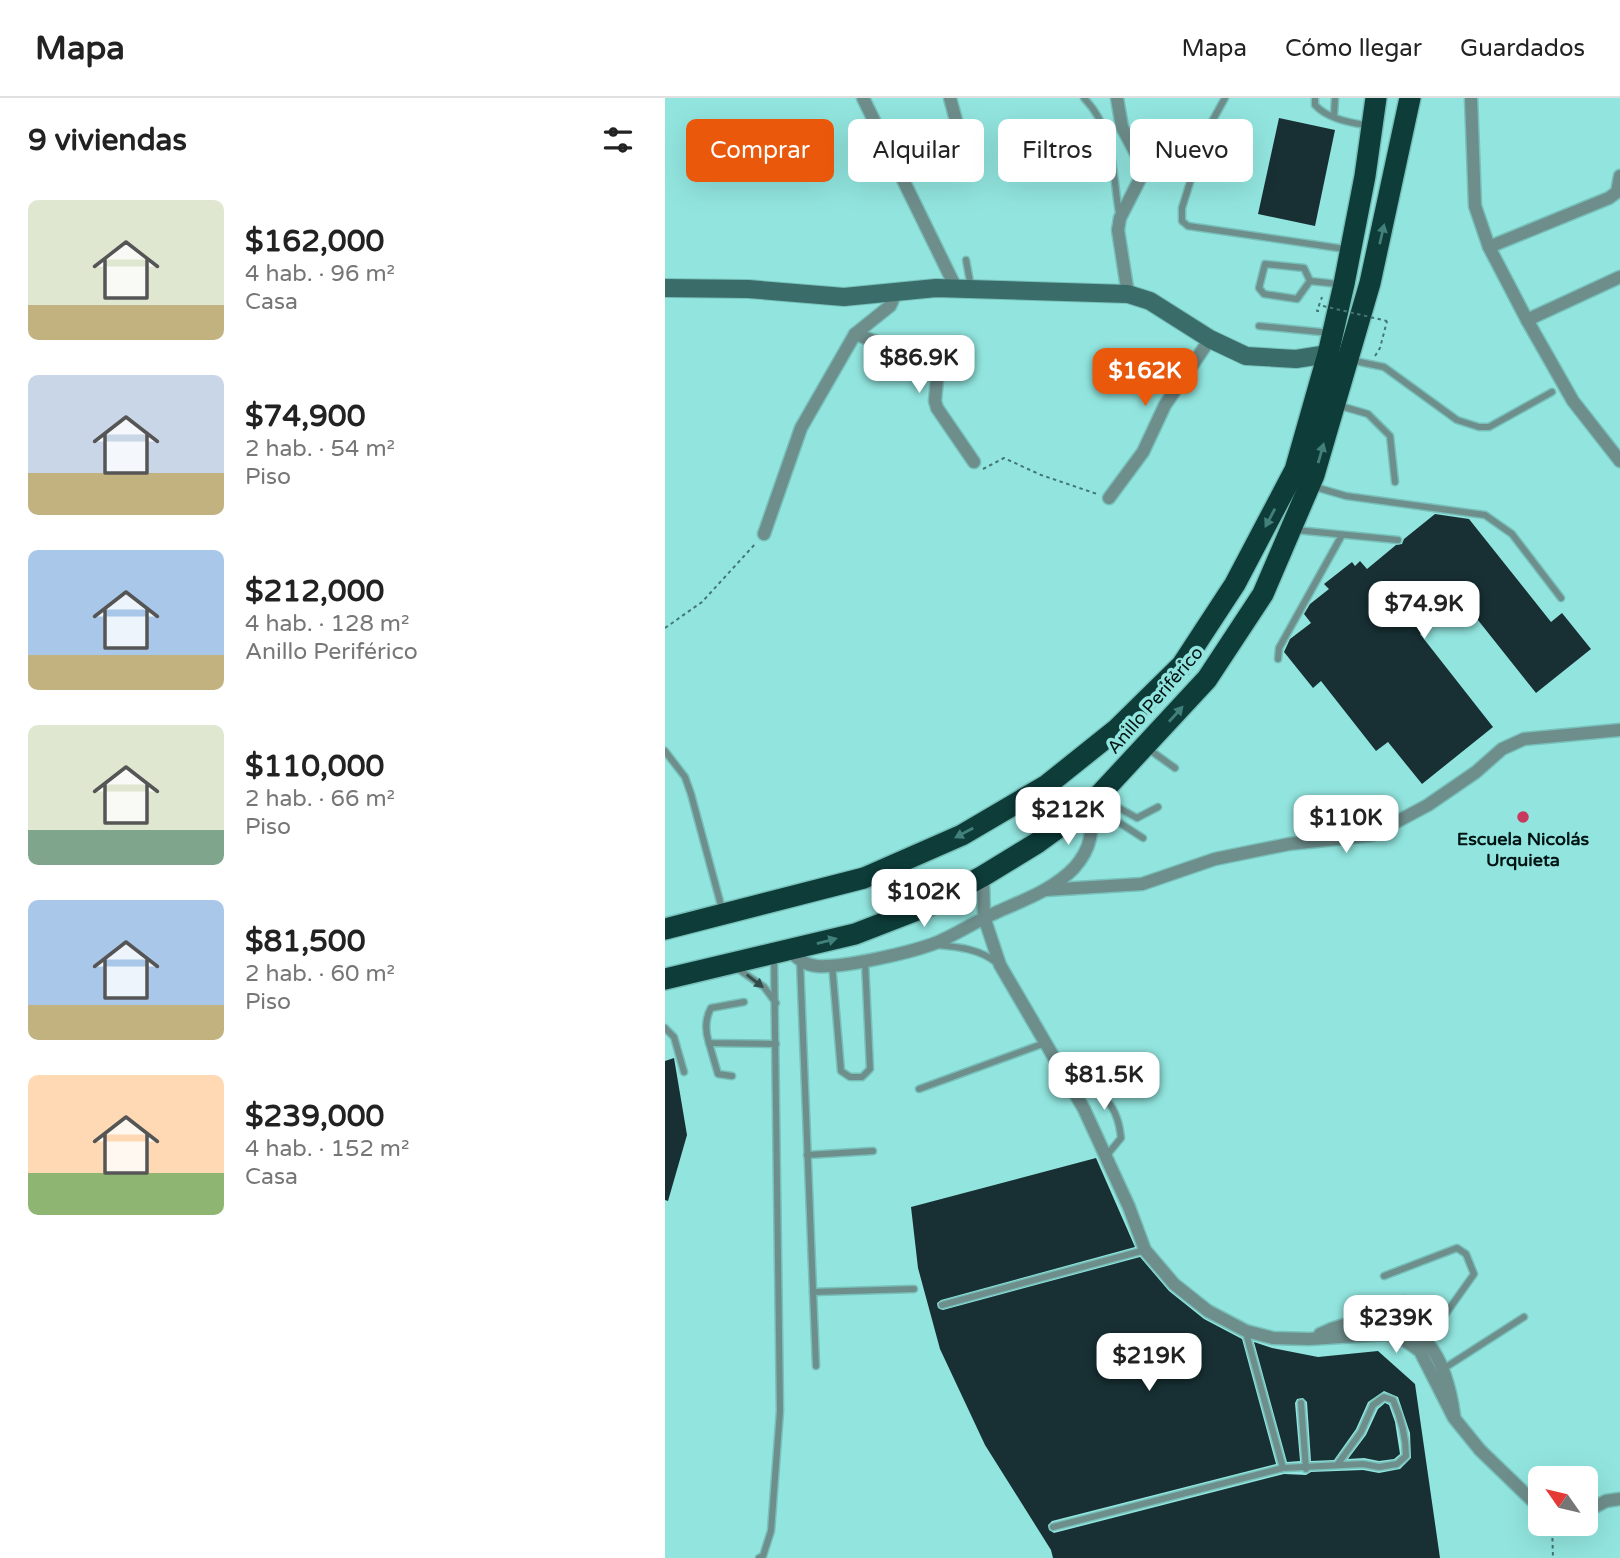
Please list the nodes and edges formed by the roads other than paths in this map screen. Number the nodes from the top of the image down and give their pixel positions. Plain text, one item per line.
1 (863, 98) edge
2 (950, 98) edge
3 (1084, 98) edge
4 (1117, 98) edge
5 (1225, 98) edge
6 (1315, 98) edge
7 (1335, 98) edge
8 (1376, 98) edge
9 (1410, 98) edge
10 (1471, 98) edge
11 (1334, 116) junction
12 (956, 119) edge
13 (1372, 125) junction
14 (1620, 176) edge
15 (1120, 218) junction
16 (1489, 247) junction
17 (1349, 250) junction
18 (966, 260) dead end
19 (1620, 277) edge
20 (1310, 281) junction
21 (1344, 284) junction
22 (665, 288) edge
23 (964, 289) junction
24 (896, 293) junction
25 (1128, 294) junction
26 (1527, 320) junction
27 (1259, 326) dead end
28 (855, 334) junction
29 (1210, 339) junction
30 (1344, 352) junction
31 (1552, 392) dead end
32 (1335, 404) junction
33 (1620, 461) edge
34 (974, 462) road end
35 (1395, 482) dead end
36 (1310, 485) junction
37 (1109, 498) road end
38 (1291, 529) junction
39 (764, 534) road end
40 (1342, 535) junction
41 (1398, 540) dead end
42 (1561, 598) dead end
43 (1278, 659) dead end
44 (1620, 730) edge
45 (1146, 747) junction
46 (665, 751) edge
47 (1175, 768) dead end
48 (1095, 800) junction
49 (1158, 807) dead end
50 (1143, 838) dead end
51 (983, 876) junction
52 (1045, 890) junction
53 (724, 915) junction
54 (984, 917) junction
55 (665, 929) edge
56 (933, 944) junction
57 (788, 955) junction
58 (865, 961) junction
59 (730, 964) junction
60 (832, 964) junction
61 (1000, 965) junction
62 (665, 979) edge
63 (744, 1002) dead end
64 (776, 1003) junction
65 (665, 1028) edge
66 (709, 1043) junction
67 (1045, 1043) junction
68 (776, 1044) junction
69 (684, 1072) dead end
70 (732, 1076) dead end
71 (1071, 1087) junction
72 (919, 1089) dead end
73 (873, 1151) dead end
74 (1107, 1155) junction
75 (807, 1156) junction
76 (1145, 1250) junction
77 (1384, 1276) dead end
78 (914, 1289) dead end
79 (813, 1292) junction
80 (1404, 1300) dead end
81 (942, 1305) dead end
82 (1524, 1317) dead end
83 (1439, 1321) junction
84 (1246, 1331) junction
85 (1423, 1346) junction
86 (816, 1366) dead end
87 (1443, 1369) junction
88 (1301, 1403) dead end
89 (1454, 1419) junction
90 (1337, 1465) junction
91 (1283, 1468) junction
92 (1306, 1469) junction
93 (1528, 1496) edge
94 (1620, 1499) edge
95 (1598, 1505) edge
96 (1053, 1527) dead end
97 (759, 1558) edge

1 - 23 street
2 - 12 street
3 - 15 lane
4 - 15 street
5 - 17 lane
6 - 11 lane
7 - 11 lane
8 - 13 highway, Anillo Periférico
30 -> 9 highway, Anillo Periférico
10 - 16 street
11 - 13 lane
13 - 17 highway, Anillo Periférico
14 - 16 street
15 - 25 street
16 - 26 street
17 - 21 highway, Anillo Periférico
18 - 23 lane
19 - 26 street
20 - 20 lane
20 - 21 lane
21 - 30 highway, Anillo Periférico
22 - 24 main road
23 - 24 main road
23 - 25 main road
24 - 28 street
25 - 29 main road
26 - 33 street
27 - 30 lane
28 - 34 street
28 - 39 street
29 - 30 main road
29 - 37 street
30 - 31 lane
30 - 32 highway, Anillo Periférico
30 -> 53 highway, Anillo Periférico
32 - 35 lane
36 -> 32 highway, Anillo Periférico
36 - 38 highway, Anillo Periférico
36 - 42 lane
38 - 40 lane
45 -> 38 highway, Anillo Periférico
40 - 41 lane
40 - 43 lane
44 - 52 street
45 - 47 lane
45 - 48 highway, Anillo Periférico
46 - 53 lane
48 - 49 lane
48 - 50 lane
48 - 51 highway, Anillo Periférico
48 - 52 street
51 - 54 street
57 -> 51 highway, Anillo Periférico
52 - 54 street
53 - 55 highway, Anillo Periférico
54 - 56 street
54 - 61 street
56 - 58 street
56 - 61 lane
57 - 59 highway, Anillo Periférico
57 - 60 street
57 - 64 lane
57 - 75 lane
58 - 60 street
58 - 60 lane
59 - 62 highway, Anillo Periférico
59 -> 64 lane
61 - 67 street
63 - 66 lane
64 - 68 lane
65 - 69 lane
66 - 68 lane
66 - 70 lane
67 - 71 street
67 - 72 lane
68 - 97 lane
71 - 74 street
71 - 74 lane
73 - 75 lane
74 - 76 street
75 - 79 lane
76 - 81 lane
76 - 84 street
77 - 83 lane
78 - 79 lane
79 - 86 lane
80 - 83 lane
82 - 87 lane
83 - 85 lane
84 - 85 street
84 - 91 lane
85 - 87 street
85 - 89 street
87 - 89 street
88 - 92 lane
89 - 93 street
90 - 90 lane
90 - 92 lane
91 - 92 lane
91 - 96 lane
94 - 95 street

